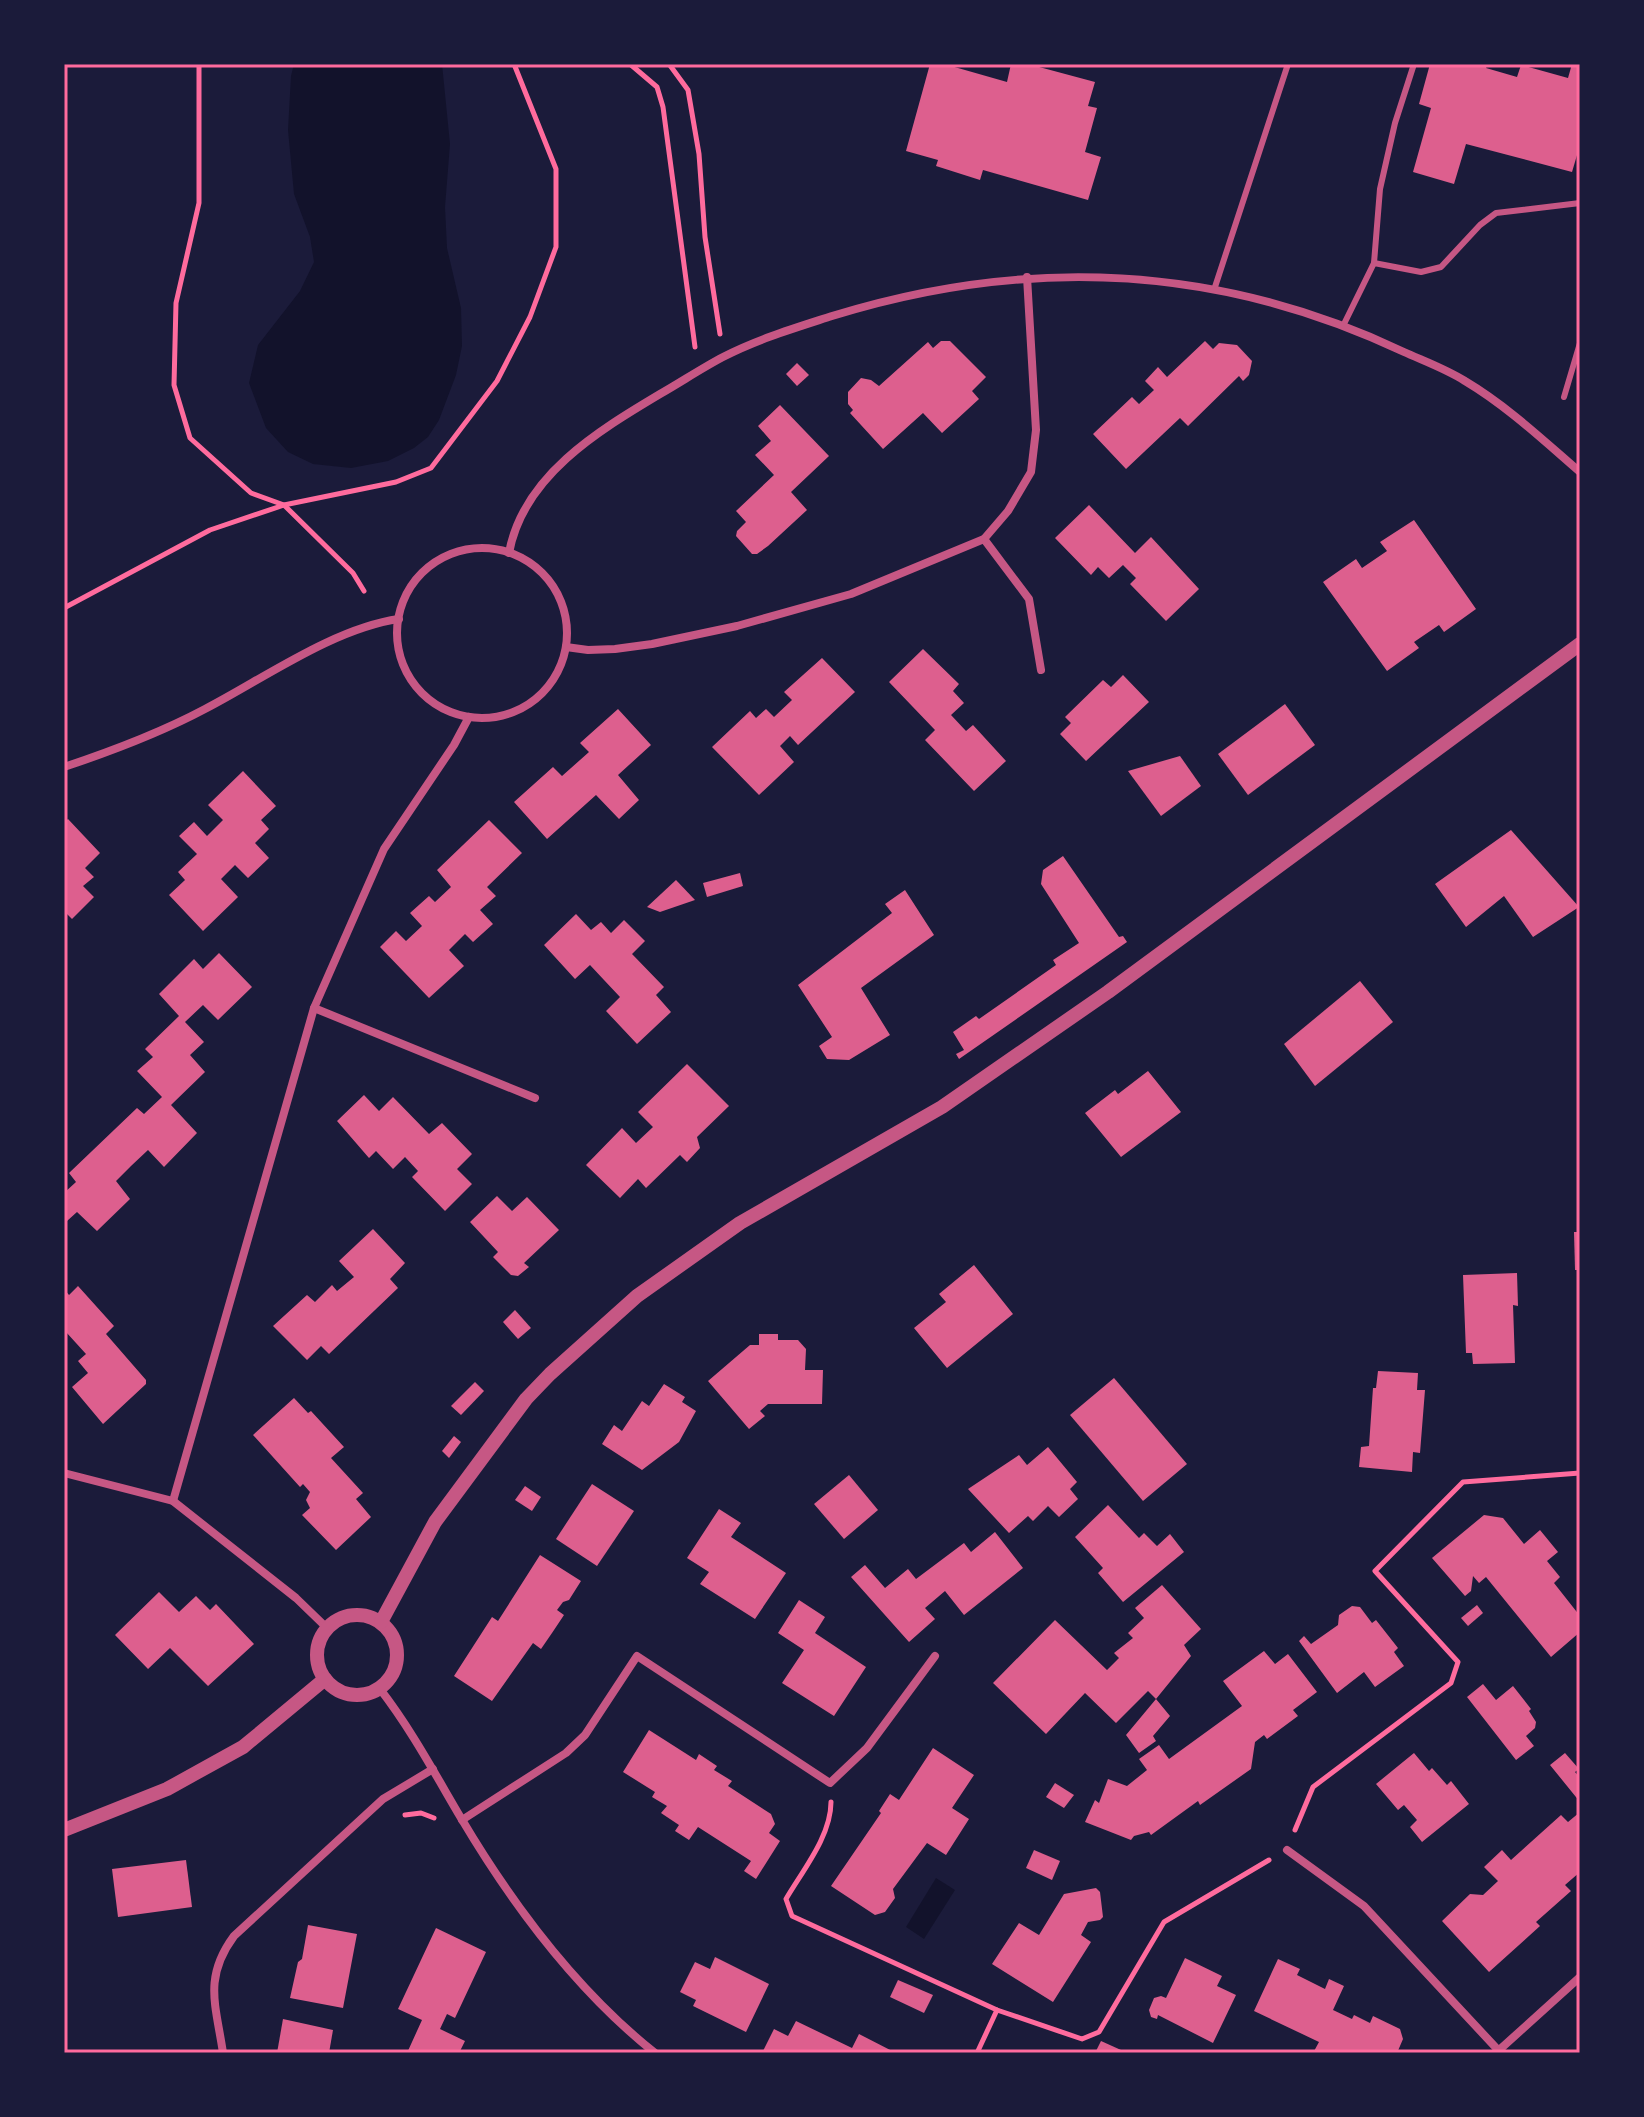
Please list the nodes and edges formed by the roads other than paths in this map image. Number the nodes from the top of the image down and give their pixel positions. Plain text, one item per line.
1 (1288, 64) edge
2 (1414, 64) edge
3 (1580, 203) edge
4 (1374, 263) junction
5 (1027, 277) junction
6 (1214, 290) junction
7 (1343, 326) junction
8 (1580, 343) edge
9 (1564, 397) dead end
10 (1580, 472) edge
11 (984, 539) junction
12 (509, 553) junction
13 (399, 619) junction
14 (1580, 644) edge
15 (566, 647) junction
16 (1041, 670) dead end
17 (469, 717) junction
18 (64, 767) edge
19 (314, 1008) junction
20 (535, 1098) dead end
21 (64, 1473) edge
22 (173, 1501) junction
23 (381, 1622) junction
24 (327, 1628) junction
25 (935, 1656) dead end
26 (325, 1679) junction
27 (380, 1689) junction
28 (433, 1769) junction
29 (462, 1820) junction
30 (64, 1830) edge
31 (1287, 1850) road end
32 (1580, 1977) edge
33 (1498, 2052) edge
34 (223, 2053) edge
35 (655, 2053) edge

1 - 6 lane
2 - 4 lane
3 - 4 lane
4 - 7 lane
5 - 6 street
5 - 11 street
5 - 12 street
6 - 7 street
7 - 10 street
8 - 9 lane
11 - 15 street
11 - 16 street
12 - 13 street
12 - 15 street
13 - 17 street
13 - 18 street
14 - 23 street
15 - 17 street
17 - 19 street
19 - 20 street
19 - 22 street
21 - 22 street
22 - 24 street
23 - 24 street
23 - 27 street
24 - 26 street
25 - 29 street
26 - 27 street
26 - 30 street
27 - 28 street
28 - 29 street
28 - 34 street
29 - 35 street
31 - 33 street
32 - 33 street

